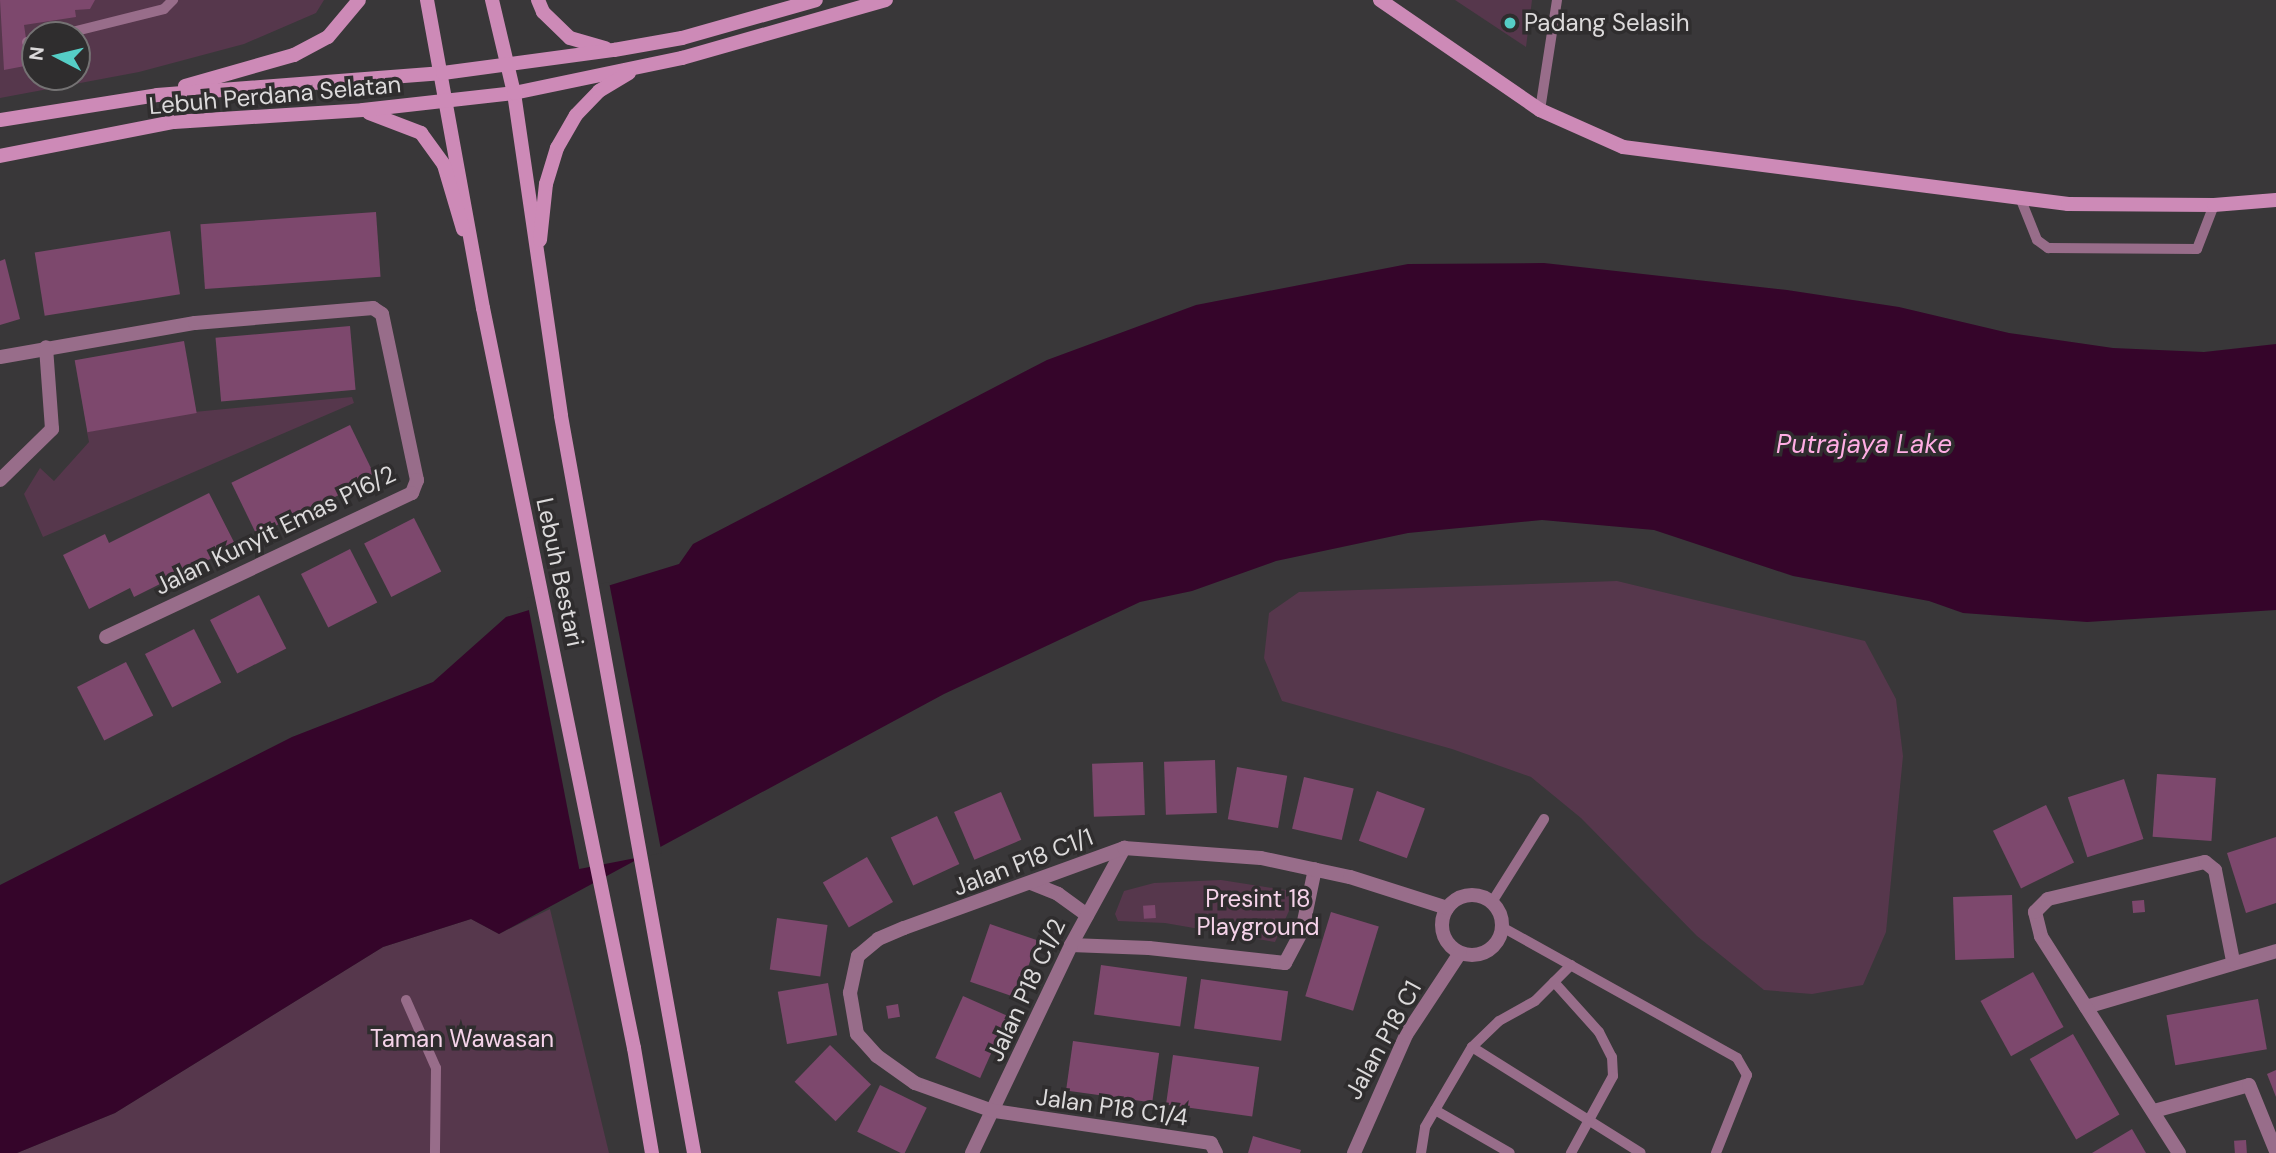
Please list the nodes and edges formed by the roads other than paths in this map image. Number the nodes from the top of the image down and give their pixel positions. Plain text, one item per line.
1 (173, 0) edge
2 (359, 0) edge
3 (428, 0) edge
4 (492, 0) edge
5 (538, 0) edge
6 (816, 0) edge
7 (886, 0) edge
8 (1380, 0) edge
9 (1557, 0) edge
10 (91, 27) edge
11 (614, 50) junction
12 (508, 64) junction
13 (639, 67) junction
14 (443, 73) junction
15 (514, 93) junction
16 (157, 94) junction
17 (447, 103) junction
18 (363, 110) junction
19 (1540, 110) junction
20 (0, 120) edge
21 (0, 156) edge
22 (2021, 200) junction
23 (2276, 200) edge
24 (2214, 205) junction
25 (538, 263) junction
26 (483, 308) junction
27 (46, 347) junction
28 (0, 356) edge
29 (0, 480) edge
30 (106, 637) dead end
31 (1544, 819) dead end
32 (1124, 848) junction
33 (1315, 869) junction
34 (1031, 883) junction
35 (1492, 902) junction
36 (1447, 908) junction
37 (1087, 915) junction
38 (1502, 927) junction
39 (1071, 945) junction
40 (2276, 951) edge
41 (1460, 953) junction
42 (2233, 961) junction
43 (1570, 965) junction
44 (1554, 982) junction
45 (406, 1000) dead end
46 (2086, 1007) junction
47 (1472, 1047) junction
48 (1435, 1110) junction
49 (993, 1111) junction
50 (2154, 1111) junction
51 (1589, 1119) junction
52 (2276, 1151) edge
53 (435, 1153) edge
54 (652, 1153) edge
55 (694, 1153) edge
56 (972, 1153) edge
57 (1216, 1153) edge
58 (1354, 1153) edge
59 (1422, 1153) edge
60 (1510, 1153) edge
61 (1570, 1153) edge
62 (1641, 1153) edge
63 (1716, 1153) edge
64 (2179, 1153) edge

1 - 10 lane
2 - 16 main road
3 - 14 main road, Lebuh Bestari
4 - 12 main road, Lebuh Bestari
5 - 11 main road
6 - 11 main road, Lebuh Perdana Selatan
7 - 13 main road
8 - 19 main road
9 - 19 lane
11 - 12 main road, Lebuh Perdana Selatan
12 - 14 main road, Lebuh Perdana Selatan
12 - 15 main road, Lebuh Bestari
13 - 15 main road, Lebuh Perdana Selatan
13 - 25 main road
14 - 16 main road, Lebuh Perdana Selatan
14 - 17 main road, Lebuh Bestari
15 - 17 main road, Lebuh Perdana Selatan
15 - 25 main road, Lebuh Bestari
16 - 20 main road, Lebuh Perdana Selatan
17 - 18 main road, Lebuh Perdana Selatan
17 - 26 main road, Lebuh Bestari
18 - 21 main road, Lebuh Perdana Selatan
18 - 26 main road
19 - 22 main road
22 - 24 main road
22 - 24 lane
23 - 24 main road
25 - 55 main road, Lebuh Bestari
26 - 54 main road, Lebuh Bestari
27 - 28 street, Jalan Kunyit Emas P16/2
27 - 29 street
27 - 30 street, Jalan Kunyit Emas P16/2
31 - 35 lane
32 - 33 street, Jalan P18 C1/1
32 - 34 street, Jalan P18 C1/1
32 - 37 street, Jalan P18 C1/2
33 - 36 street, Jalan P18 C1/1
33 - 39 street
34 - 37 street
34 - 49 street, Jalan P18 C1/1
35 - 36 street
35 - 38 street
36 - 41 street
37 - 39 street, Jalan P18 C1/2
38 - 41 street
38 - 43 lane
39 - 49 street, Jalan P18 C1/2
40 - 42 street
41 - 58 street, Jalan P18 C1
42 - 46 street
42 - 46 street
43 - 44 lane
43 - 63 lane
44 - 47 lane
44 - 51 lane
45 - 53 lane
46 - 50 street
47 - 48 lane
47 - 51 lane
48 - 59 lane
48 - 60 lane
49 - 56 street, Jalan P18 C1/2
49 - 57 street, Jalan P18 C1/4
50 - 52 street
50 - 64 street
51 - 61 lane
51 - 62 lane

